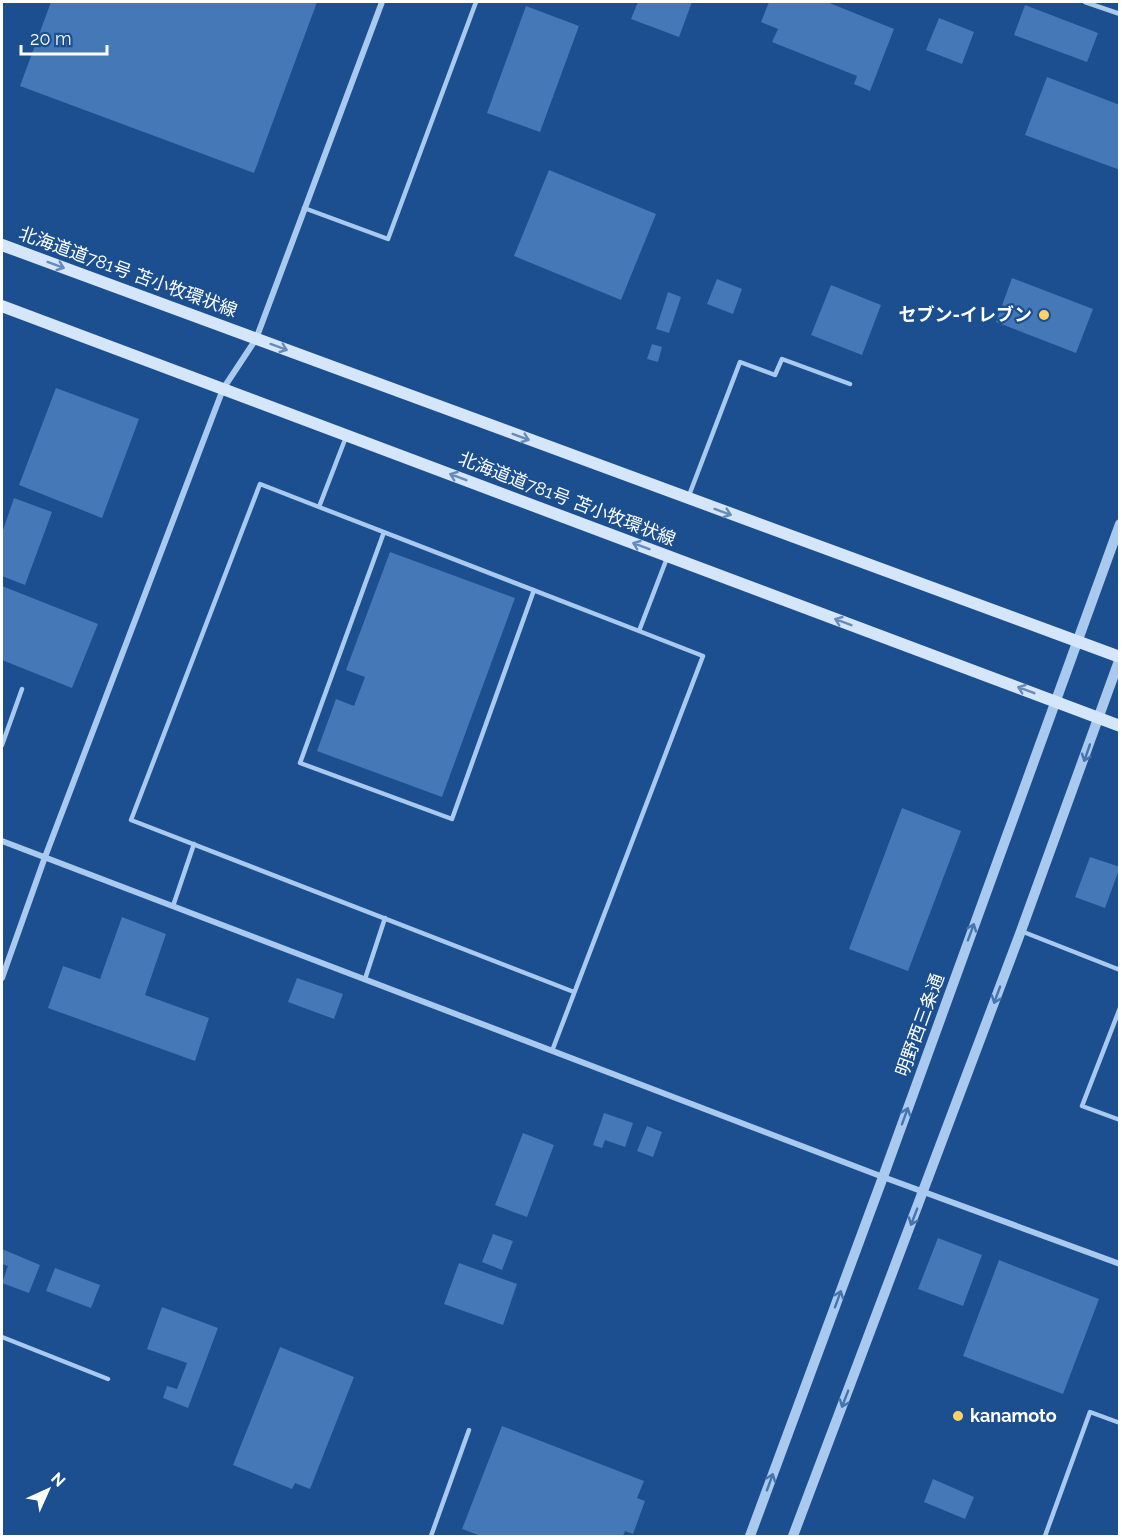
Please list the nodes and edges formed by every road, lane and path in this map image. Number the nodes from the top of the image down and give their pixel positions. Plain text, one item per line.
1 (382, 2) edge
2 (476, 2) edge
3 (1085, 2) edge
4 (1119, 14) edge
5 (304, 208) junction
6 (2, 245) edge
7 (2, 306) edge
8 (256, 339) junction
9 (850, 384) dead end
10 (223, 389) junction
11 (346, 435) junction
12 (687, 498) junction
13 (319, 507) junction
14 (1119, 524) edge
15 (384, 532) junction
16 (668, 556) junction
17 (534, 590) junction
18 (639, 631) junction
19 (1077, 642) junction
20 (1119, 658) edge
21 (22, 689) dead end
22 (1054, 701) junction
23 (1098, 718) junction
24 (1119, 726) edge
25 (2, 745) edge
26 (2, 841) edge
27 (194, 844) junction
28 (45, 857) junction
29 (173, 906) junction
30 (385, 918) junction
31 (1021, 931) junction
32 (1119, 970) edge
33 (2, 978) edge
34 (365, 979) junction
35 (574, 992) junction
36 (1119, 1008) edge
37 (552, 1051) junction
38 (1119, 1120) edge
39 (883, 1177) junction
40 (924, 1192) junction
41 (1119, 1264) edge
42 (2, 1337) edge
43 (108, 1379) dead end
44 (1119, 1423) edge
45 (469, 1430) dead end
46 (431, 1536) edge
47 (750, 1536) edge
48 (793, 1536) edge
49 (1046, 1536) edge

1 - 5 street
2 - 5 lane
3 - 4 lane
5 - 8 street
6 -> 8 main road, 北海道道781号 苫小牧環状線
7 - 10 main road, 北海道道781号 苫小牧環状線
8 - 10 street
8 -> 12 main road, 北海道道781号 苫小牧環状線
9 - 12 lane
10 - 11 main road, 北海道道781号 苫小牧環状線
10 - 28 street
11 - 13 lane
16 -> 11 main road, 北海道道781号 苫小牧環状線
12 -> 19 main road, 北海道道781号 苫小牧環状線
13 - 15 lane
13 - 27 lane
14 - 19 street, 明野西三条通
15 - 17 lane
15 - 17 lane
16 - 18 lane
22 -> 16 main road, 北海道道781号 苫小牧環状線
17 - 18 lane
18 - 35 lane
19 - 20 main road, 北海道道781号 苫小牧環状線
19 - 22 street, 明野西三条通
20 - 23 street
21 - 25 lane
22 - 23 main road, 北海道道781号 苫小牧環状線
39 -> 22 street, 明野西三条通
23 - 24 main road, 北海道道781号 苫小牧環状線
23 -> 31 street
26 - 28 street
27 - 29 lane
27 - 30 lane
28 - 29 street
28 - 33 street
29 - 34 street
30 - 34 lane
30 - 35 lane
31 - 32 lane
31 -> 40 street
34 - 37 street
35 - 37 lane
36 - 38 lane
37 - 39 street
39 - 40 street
47 -> 39 street, 明野西三条通
40 - 41 street
40 -> 48 street
42 - 43 lane
44 - 49 lane
45 - 46 lane

